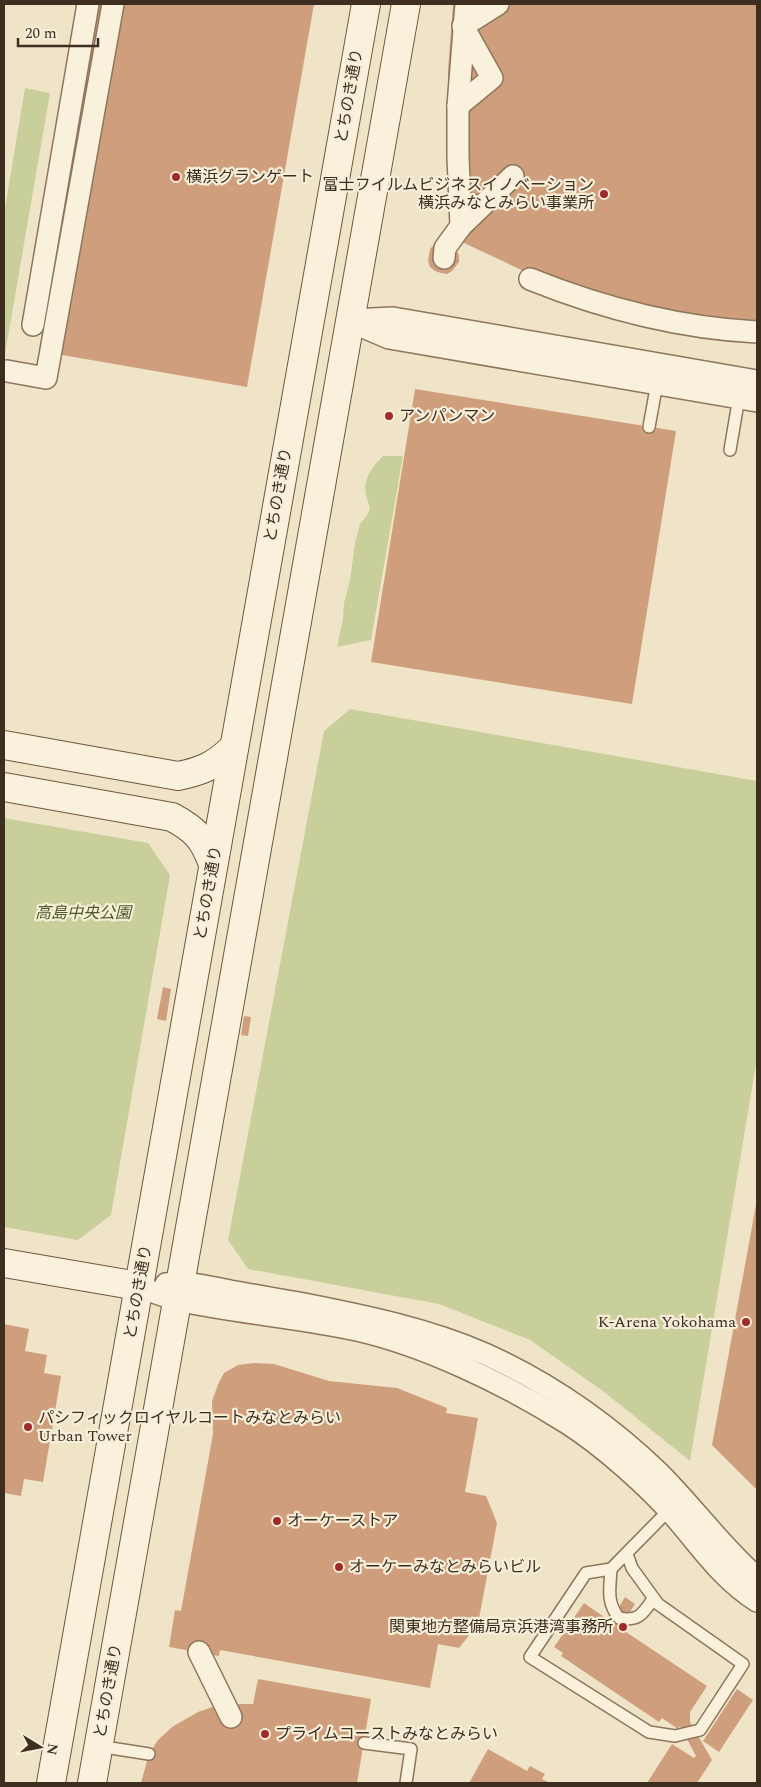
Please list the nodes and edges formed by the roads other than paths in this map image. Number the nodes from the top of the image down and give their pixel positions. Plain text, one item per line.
1 (88, 4) edge
2 (113, 4) edge
3 (366, 4) edge
4 (406, 4) edge
5 (466, 4) edge
6 (498, 4) edge
7 (463, 26) junction
8 (458, 106) junction
9 (513, 176) dead end
10 (461, 226) junction
11 (444, 258) dead end
12 (530, 279) dead end
13 (350, 321) junction
14 (32, 325) dead end
15 (757, 332) edge
16 (19, 370) dead end
17 (757, 381) edge
18 (657, 383) junction
19 (748, 399) edge
20 (649, 427) dead end
21 (730, 450) dead end
22 (4, 745) edge
23 (234, 747) junction
24 (4, 787) edge
25 (214, 864) junction
26 (4, 1263) edge
27 (138, 1286) junction
28 (178, 1291) junction
29 (669, 1510) junction
30 (627, 1554) junction
31 (611, 1569) junction
32 (757, 1578) edge
33 (653, 1598) junction
34 (757, 1601) edge
35 (199, 1652) dead end
36 (231, 1717) dead end
37 (364, 1743) dead end
38 (98, 1746) junction
39 (149, 1754) dead end
40 (51, 1783) edge
41 (92, 1783) edge
42 (406, 1783) edge

1 - 14 street
2 - 16 street
3 - 23 street, とちのき通り
4 - 13 street, とちのき通り
5 - 7 street
6 - 7 street
7 - 8 street
7 - 8 street
8 - 10 street
9 - 10 street
10 - 11 street
12 - 15 street
13 - 17 street
13 - 18 street
13 - 28 street, とちのき通り
18 - 19 street
18 - 20 lane
19 - 21 lane
22 - 23 street
23 - 25 street, とちのき通り
24 - 25 street
25 - 27 street, とちのき通り
26 - 27 street
27 - 28 street
27 - 40 street, とちのき通り
28 - 29 street
28 - 32 street
28 - 38 street, とちのき通り
29 - 30 lane
29 - 34 street
30 - 31 lane
30 - 33 lane
31 - 33 lane
31 - 33 lane
35 - 36 street
37 - 42 lane
38 - 39 lane
38 - 41 street, とちのき通り

